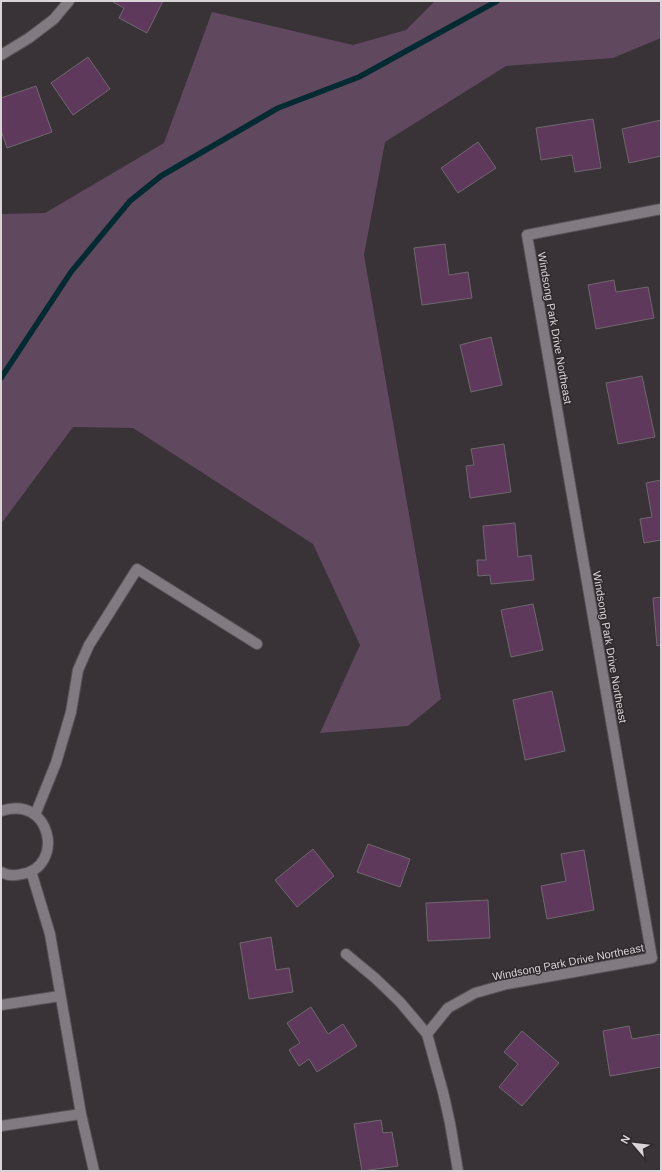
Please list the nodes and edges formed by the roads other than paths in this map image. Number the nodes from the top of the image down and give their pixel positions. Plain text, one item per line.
1 (69, 1) edge
2 (1, 55) edge
3 (661, 208) edge
4 (257, 644) dead end
5 (1, 811) edge
6 (35, 815) junction
7 (31, 871) junction
8 (1, 872) edge
9 (346, 954) dead end
10 (60, 996) junction
11 (1, 1005) edge
12 (427, 1034) junction
13 (81, 1114) junction
14 (1, 1126) edge
15 (94, 1171) edge
16 (458, 1171) edge

1 - 2 street
3 - 12 street, Windsong Park Drive Northeast
4 - 6 street
5 - 6 street
6 - 7 street
7 - 8 street
7 - 10 street
9 - 12 street
10 - 11 street
10 - 13 street
12 - 16 street
13 - 14 street
13 - 15 street

